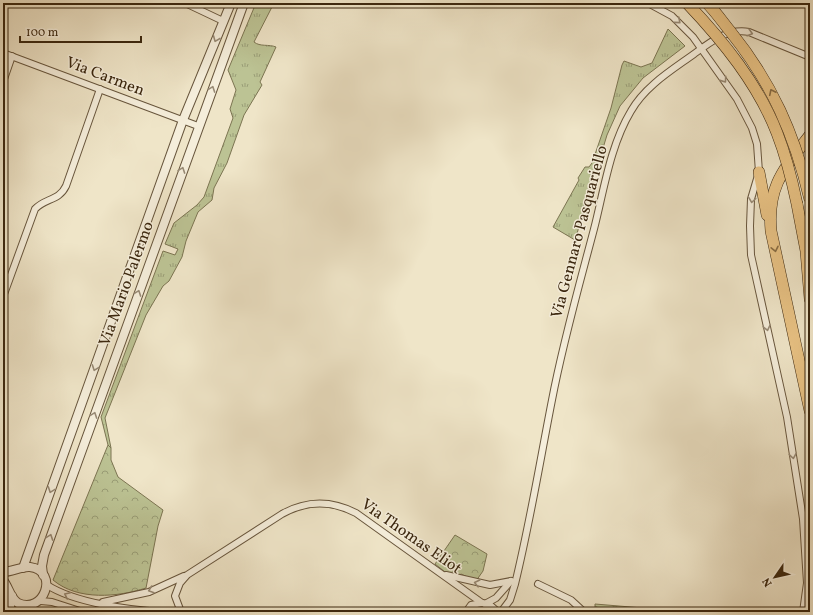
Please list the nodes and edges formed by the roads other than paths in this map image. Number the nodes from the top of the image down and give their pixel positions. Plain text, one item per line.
1 (185, 3) edge
2 (231, 3) edge
3 (244, 3) edge
4 (648, 3) edge
5 (687, 3) edge
6 (706, 3) edge
7 (223, 21) junction
8 (702, 48) junction
9 (3, 52) edge
10 (12, 56) junction
11 (810, 57) edge
12 (3, 82) edge
13 (100, 89) junction
14 (183, 120) junction
15 (198, 126) junction
16 (810, 135) edge
17 (759, 172) junction
18 (810, 200) edge
19 (771, 231) junction
20 (3, 297) edge
21 (810, 299) edge
22 (810, 411) edge
23 (20, 569) junction
24 (519, 570) junction
25 (3, 572) edge
26 (443, 574) junction
27 (43, 575) junction
28 (187, 575) junction
29 (3, 580) edge
30 (511, 580) junction
31 (538, 584) dead end
32 (47, 585) junction
33 (10, 593) junction
34 (470, 594) junction
35 (40, 601) junction
36 (98, 602) junction
37 (484, 603) junction
38 (471, 605) junction
39 (810, 606) edge
40 (30, 609) edge
41 (146, 611) edge
42 (9, 612) edge
43 (83, 612) edge
44 (138, 612) edge
45 (162, 612) edge
46 (181, 612) edge
47 (466, 612) edge
48 (498, 612) edge
49 (501, 612) edge
50 (584, 612) edge
51 (804, 612) edge

1 - 7 street
2 - 7 street, Via Mario Palermo
15 -> 3 street, Via Mario Palermo
4 -> 8 street
5 - 21 highway, bridge
18 -> 6 highway, bridge
7 -> 14 street, Via Mario Palermo
8 -> 11 street, Via Gennaro Pasquariello
8 -> 17 street
8 - 24 street, Via Gennaro Pasquariello
9 - 10 street, Via Carmen
10 - 12 street
10 - 13 street, Via Carmen
13 - 14 street, Via Carmen
13 - 20 street
14 - 15 street, Via Carmen
14 -> 23 street, Via Mario Palermo
27 -> 15 street, Via Mario Palermo
16 - 19 highway, bridge
17 - 19 highway
17 -> 51 street
19 -> 22 highway
23 - 25 street
23 - 27 street
23 - 33 street
24 - 30 street
24 - 49 street, Via Gennaro Pasquariello
26 - 28 street, Via Thomas Eliot
30 -> 26 street
26 - 34 street, Via Thomas Eliot
27 - 32 street
28 -> 36 street, Via Thomas Eliot
28 - 46 street, Via Thomas Eliot
29 - 33 street
30 - 37 street
31 - 50 street
32 - 35 street
36 -> 32 street
33 - 40 street
33 - 42 street
34 - 37 street, Via Thomas Eliot
34 - 38 street
35 - 40 street
35 - 43 street
36 - 41 street
37 - 38 street
37 - 48 street, Via Thomas Eliot
38 - 47 street
39 - 51 street
41 - 44 street
41 - 45 street

